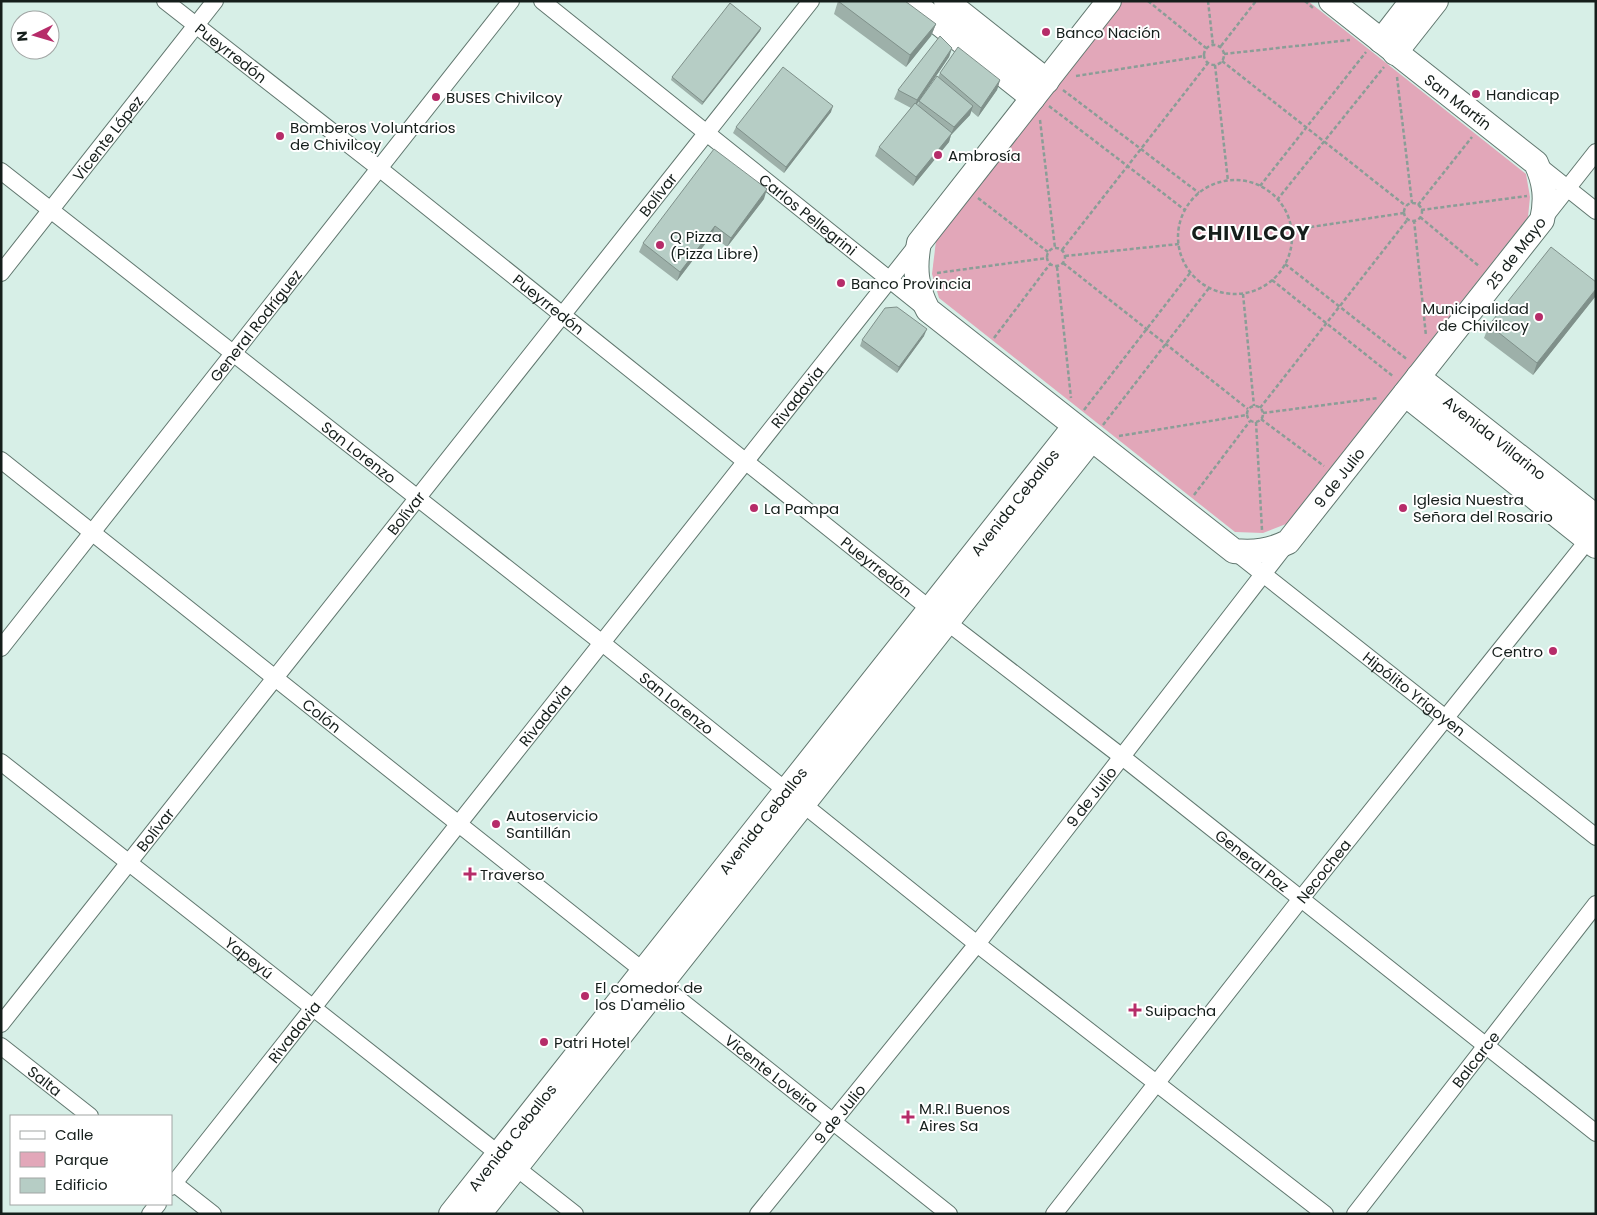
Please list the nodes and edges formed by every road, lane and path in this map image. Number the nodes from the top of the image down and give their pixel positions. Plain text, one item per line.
1 (165, 1) edge
2 (215, 1) edge
3 (510, 1) edge
4 (542, 1) edge
5 (811, 1) edge
6 (911, 1) edge
7 (946, 1) edge
8 (1110, 1) edge
9 (1148, 1) edge
10 (1208, 1) edge
11 (1256, 1) edge
12 (1305, 1) edge
13 (1412, 1) edge
14 (1436, 1) edge
15 (1325, 7) edge
16 (196, 25) junction
17 (1346, 34) dead end
18 (1213, 45) junction
19 (1220, 46) junction
20 (1206, 48) junction
21 (1224, 54) junction
22 (1204, 56) junction
23 (1384, 57) junction
24 (1222, 61) junction
25 (1208, 63) junction
26 (1215, 65) junction
27 (1078, 69) dead end
28 (1404, 79) dead end
29 (1051, 95) junction
30 (1034, 124) dead end
31 (1306, 127) junction
32 (707, 134) junction
33 (1474, 135) dead end
34 (1324, 142) junction
35 (1141, 149) junction
36 (1596, 152) edge
37 (1536, 163) junction
38 (1127, 166) junction
39 (380, 169) junction
40 (1, 171) edge
41 (1228, 181) junction
42 (1260, 186) junction
43 (1527, 188) dead end
44 (1567, 188) junction
45 (982, 190) dead end
46 (1199, 193) junction
47 (1528, 196) junction
48 (1277, 200) junction
49 (1528, 201) dead end
50 (1412, 203) junction
51 (1418, 205) junction
52 (1406, 206) junction
53 (50, 210) junction
54 (1185, 210) junction
55 (1422, 210) junction
56 (1596, 211) edge
57 (1404, 213) junction
58 (1420, 217) junction
59 (1408, 219) junction
60 (1414, 220) junction
61 (1542, 220) junction
62 (1291, 230) junction
63 (919, 243) junction
64 (1179, 244) junction
65 (1055, 248) junction
66 (1062, 250) junction
67 (1048, 252) junction
68 (1065, 256) junction
69 (1046, 258) junction
70 (1063, 263) junction
71 (1050, 264) junction
72 (1285, 264) junction
73 (934, 265) dead end
74 (1057, 266) junction
75 (1484, 270) dead end
76 (1190, 273) junction
77 (1, 274) edge
78 (935, 274) junction
79 (1272, 280) junction
80 (890, 281) junction
81 (937, 282) dead end
82 (1210, 288) junction
83 (1243, 294) junction
84 (1339, 306) junction
85 (928, 310) junction
86 (562, 315) junction
87 (1326, 323) junction
88 (1147, 329) junction
89 (987, 333) dead end
90 (1432, 334) dead end
91 (1166, 344) junction
92 (234, 353) junction
93 (1410, 375) junction
94 (1063, 393) dead end
95 (1376, 405) dead end
96 (1254, 406) junction
97 (1260, 408) junction
98 (1248, 409) junction
99 (1263, 413) junction
100 (1247, 415) junction
101 (1261, 419) junction
102 (1091, 421) junction
103 (1250, 421) junction
104 (1256, 422) junction
105 (1125, 442) dead end
106 (1, 460) edge
107 (746, 460) junction
108 (1321, 474) dead end
109 (1186, 490) dead end
110 (1193, 496) junction
111 (416, 498) junction
112 (1200, 502) dead end
113 (1596, 517) edge
114 (1267, 529) dead end
115 (1262, 530) junction
116 (1256, 531) dead end
117 (94, 532) junction
118 (1593, 538) edge
119 (1288, 542) junction
120 (1234, 551) junction
121 (1264, 575) junction
122 (939, 615) junction
123 (601, 642) junction
124 (1, 648) edge
125 (276, 678) junction
126 (1444, 718) junction
127 (1121, 756) junction
128 (1, 762) edge
129 (794, 799) junction
130 (458, 824) junction
131 (1596, 837) edge
132 (129, 862) junction
133 (1300, 900) junction
134 (1596, 904) edge
135 (977, 944) junction
136 (652, 977) junction
137 (313, 1007) junction
138 (1, 1024) edge
139 (1487, 1045) junction
140 (1, 1046) edge
141 (1156, 1084) junction
142 (89, 1115) edge
143 (832, 1121) junction
144 (1596, 1133) edge
145 (507, 1160) junction
146 (172, 1184) edge
147 (213, 1214) edge
148 (451, 1214) edge
149 (479, 1214) edge
150 (574, 1214) edge
151 (758, 1214) edge
152 (949, 1214) edge
153 (1054, 1214) edge
154 (1325, 1214) edge
155 (1355, 1214) edge

1 - 16 street, Pueyrredón
2 - 16 street, Vicente López
3 - 39 street, General Rodríguez
4 - 32 street, Carlos Pellegrini
5 - 32 street, Bolívar
6 - 29 main road
7 - 29 main road
8 - 29 main road, Rivadavia
9 - 20 path
10 - 18 path
11 - 19 path
12 - 15 path
13 - 23 main road
14 - 23 main road
15 - 23 main road, San Martín
16 - 39 street, Pueyrredón
16 - 53 street, Vicente López
17 - 21 path
18 - 19 path
18 - 20 path
19 - 21 path
20 - 22 path
21 - 24 path
22 - 25 path
22 - 27 path
23 - 31 path
23 - 34 path
23 - 37 main road, San Martín
24 - 26 path
24 - 31 path
25 - 26 path
25 - 35 path
26 - 41 path
28 - 50 path
29 - 35 path
29 - 38 path
29 - 63 main road, Rivadavia
30 - 65 path
31 - 34 path
31 - 42 path
32 - 80 street, Carlos Pellegrini
32 - 86 street, Bolívar
33 - 51 path
34 - 48 path
34 - 52 path
35 - 38 path
35 - 46 path
36 - 44 street, 25 de Mayo
37 - 44 street, San Martín
37 - 61 main road
38 - 54 path
38 - 66 path
39 - 86 street, Pueyrredón
39 - 92 street, General Rodríguez
40 - 53 street, San Lorenzo
41 - 42 path
41 - 46 path
42 - 48 path
43 - 47 path
44 - 56 street, San Martín
44 - 61 street, 25 de Mayo
45 - 67 path
46 - 54 path
47 - 49 path
47 - 55 path
48 - 62 path
50 - 51 path
50 - 52 path
51 - 55 path
52 - 57 path
53 - 77 street, Vicente López
53 - 92 street, San Lorenzo
54 - 64 path
55 - 58 path
57 - 59 path
57 - 62 path
58 - 60 path
58 - 75 path
59 - 60 path
59 - 84 path
60 - 90 path
61 - 93 main road, 25 de Mayo
62 - 72 path
63 - 80 street, Rivadavia
63 - 85 main road
64 - 68 path
64 - 76 path
65 - 66 path
65 - 67 path
66 - 68 path
67 - 69 path
68 - 70 path
69 - 71 path
69 - 78 path
70 - 74 path
70 - 88 path
71 - 74 path
71 - 89 path
72 - 79 path
72 - 84 path
73 - 78 path
74 - 94 path
76 - 82 path
76 - 88 path
78 - 81 path
79 - 83 path
79 - 87 path
80 - 85 street, Carlos Pellegrini
80 - 107 street, Rivadavia
82 - 83 path
82 - 91 path
83 - 96 path
84 - 87 path
84 - 93 path
85 - 102 main road, Carlos Pellegrini
86 - 107 street, Pueyrredón
86 - 111 street, Bolívar
87 - 93 path
87 - 97 path
88 - 91 path
88 - 102 path
91 - 98 path
91 - 102 path
92 - 111 street, San Lorenzo
92 - 117 street, General Rodríguez
93 - 113 main road, Avenida Villarino
93 - 118 main road, Avenida Villarino
93 - 119 main road, 9 de Julio
95 - 99 path
96 - 97 path
96 - 98 path
97 - 99 path
98 - 100 path
99 - 101 path
100 - 103 path
100 - 105 path
101 - 104 path
101 - 108 path
102 - 120 main road, Hipólito Yrigoyen
102 - 122 main road, Avenida Ceballos
103 - 104 path
103 - 110 path
104 - 115 path
106 - 117 street, Colón
107 - 122 street, Pueyrredón
107 - 123 street, Rivadavia
109 - 110 path
110 - 112 path
111 - 123 street, San Lorenzo
111 - 125 street, Bolívar
114 - 115 path
115 - 116 path
117 - 124 street, General Rodríguez
117 - 125 street, Colón
118 - 126 street, Necochea
119 - 120 main road
119 - 121 street, 9 de Julio
120 - 121 street, Hipólito Yrigoyen
121 - 126 street, Hipólito Yrigoyen
121 - 127 street, 9 de Julio
122 - 127 street, General Paz
122 - 129 main road, Avenida Ceballos
123 - 129 street, San Lorenzo
123 - 130 street, Rivadavia
125 - 130 street, Colón
125 - 132 street, Bolívar
126 - 131 street, Hipólito Yrigoyen
126 - 133 street, Necochea
127 - 133 street, General Paz
127 - 135 street, 9 de Julio
128 - 132 street, Yapeyú
129 - 135 street
129 - 136 main road, Avenida Ceballos
130 - 136 street, Colón
130 - 137 street, Rivadavia
132 - 137 street, Yapeyú
132 - 138 street, Bolívar
133 - 139 street, General Paz
133 - 141 street, Necochea
134 - 139 street, Balcarce
135 - 141 street
135 - 143 street, 9 de Julio
136 - 143 street, Vicente Loveira
136 - 145 main road, Avenida Ceballos
137 - 145 street, Yapeyú
137 - 146 street, Rivadavia
139 - 144 street, General Paz
139 - 155 street, Balcarce
140 - 142 street, Salta
141 - 153 street, Necochea
141 - 154 street
143 - 151 street, 9 de Julio
143 - 152 street, Vicente Loveira
145 - 148 main road, Avenida Ceballos
145 - 149 main road, Avenida Ceballos
145 - 150 street, Yapeyú
146 - 147 street

